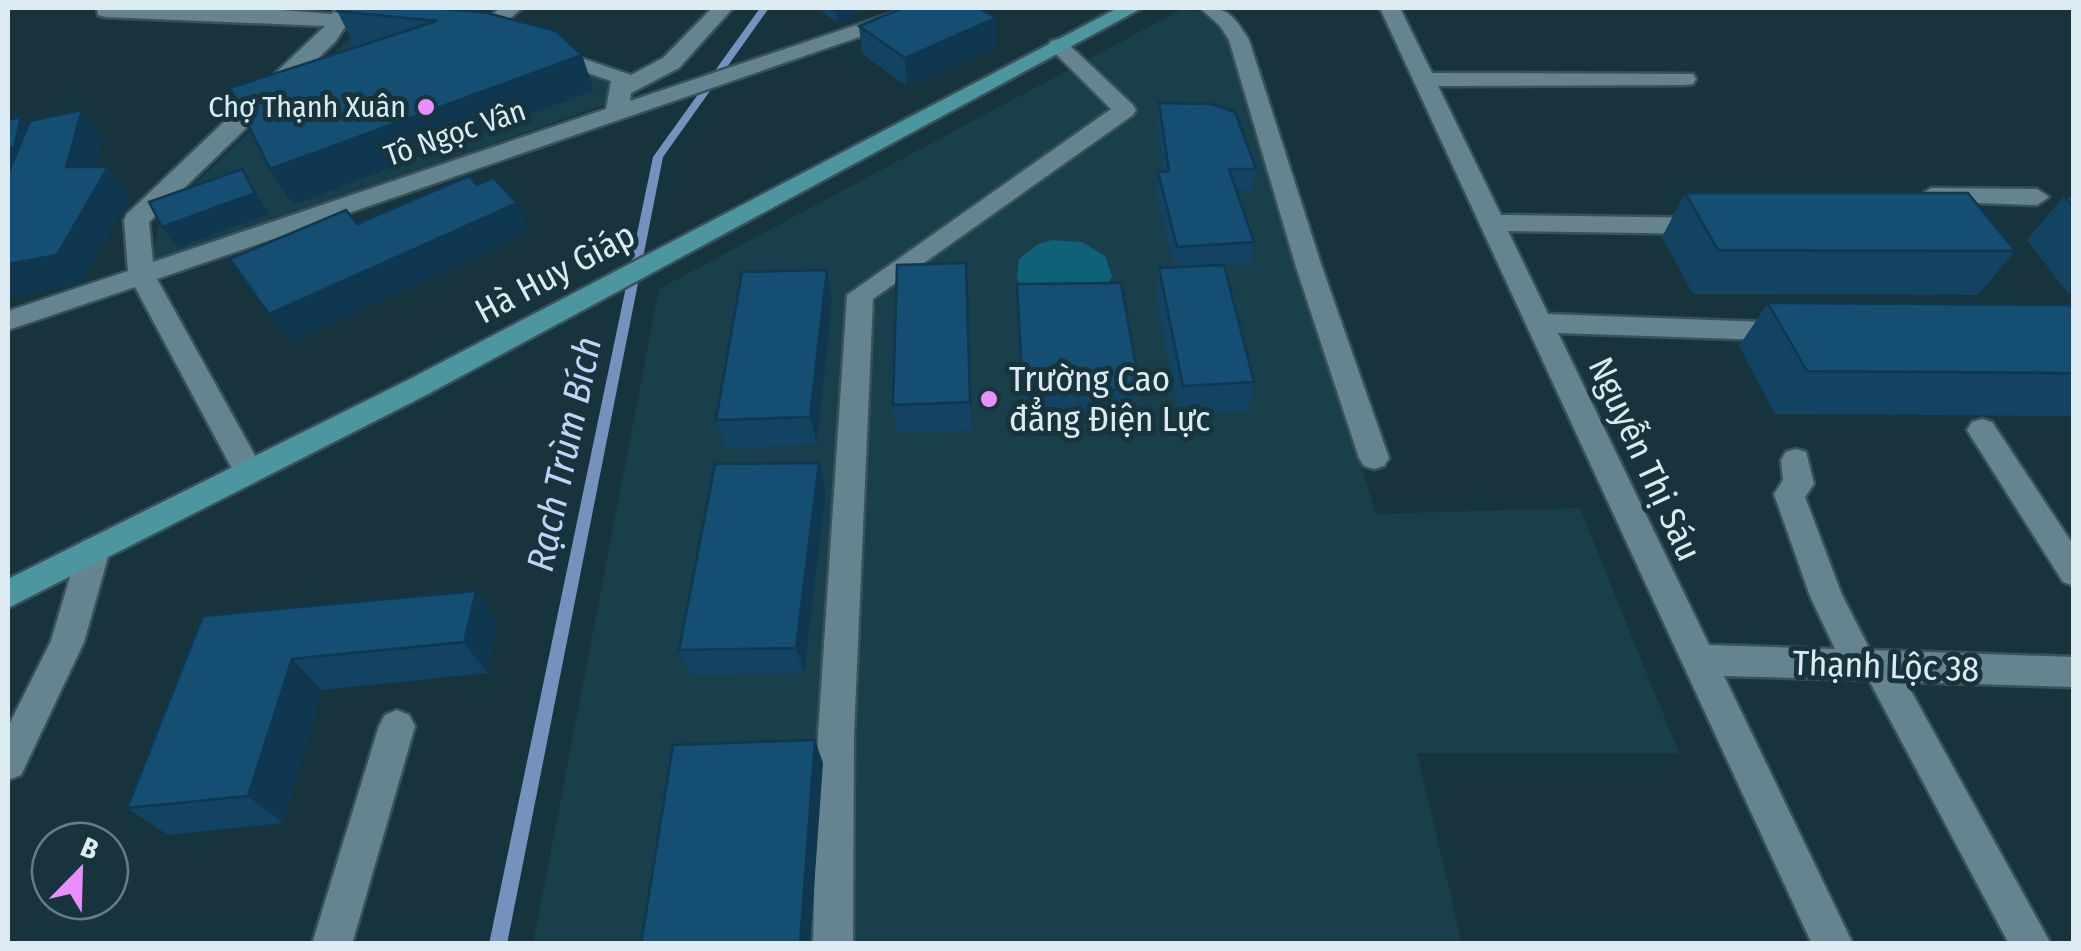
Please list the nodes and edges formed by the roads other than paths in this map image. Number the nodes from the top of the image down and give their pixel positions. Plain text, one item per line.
1 (512, 8) edge
2 (723, 8) edge
3 (924, 8) edge
4 (1132, 8) edge
5 (1210, 8) edge
6 (1390, 8) edge
7 (105, 11) dead end
8 (342, 14) edge
9 (378, 24) edge
10 (1058, 45) junction
11 (1684, 79) dead end
12 (1424, 80) junction
13 (619, 101) junction
14 (1900, 195) edge
15 (2037, 197) dead end
16 (1492, 223) junction
17 (1725, 226) edge
18 (141, 274) junction
19 (8, 321) edge
20 (1539, 323) junction
21 (1816, 333) edge
22 (1982, 430) dead end
23 (1374, 458) dead end
24 (1796, 460) dead end
25 (248, 470) junction
26 (94, 550) junction
27 (2074, 573) edge
28 (8, 594) edge
29 (1699, 660) junction
30 (1869, 665) junction
31 (2074, 672) edge
32 (398, 726) dead end
33 (8, 762) edge
34 (332, 944) edge
35 (833, 944) edge
36 (1833, 944) edge
37 (2031, 944) edge

1 - 13 street
2 - 13 street
3 - 13 street, Tô Ngọc Vân
4 - 10 main road, Hà Huy Giáp
5 - 23 street
6 - 12 street, Nguyễn Thị Sáu
7 - 8 street
8 - 9 street
8 - 18 street
10 - 25 main road, Hà Huy Giáp
10 - 35 street
11 - 12 street
12 - 16 street, Nguyễn Thị Sáu
13 - 18 street, Tô Ngọc Vân
14 - 15 street
16 - 17 street
16 - 20 street, Nguyễn Thị Sáu
18 - 19 street, Tô Ngọc Vân
18 - 25 street
20 - 21 street
20 - 29 street, Nguyễn Thị Sáu
22 - 27 street
24 - 30 street
25 - 26 main road, Hà Huy Giáp
26 - 28 main road, Hà Huy Giáp
26 - 33 street
29 - 30 street, Thạnh Lộc 38
29 - 36 street, Nguyễn Thị Sáu
30 - 31 street, Thạnh Lộc 38
30 - 37 street
32 - 34 street

